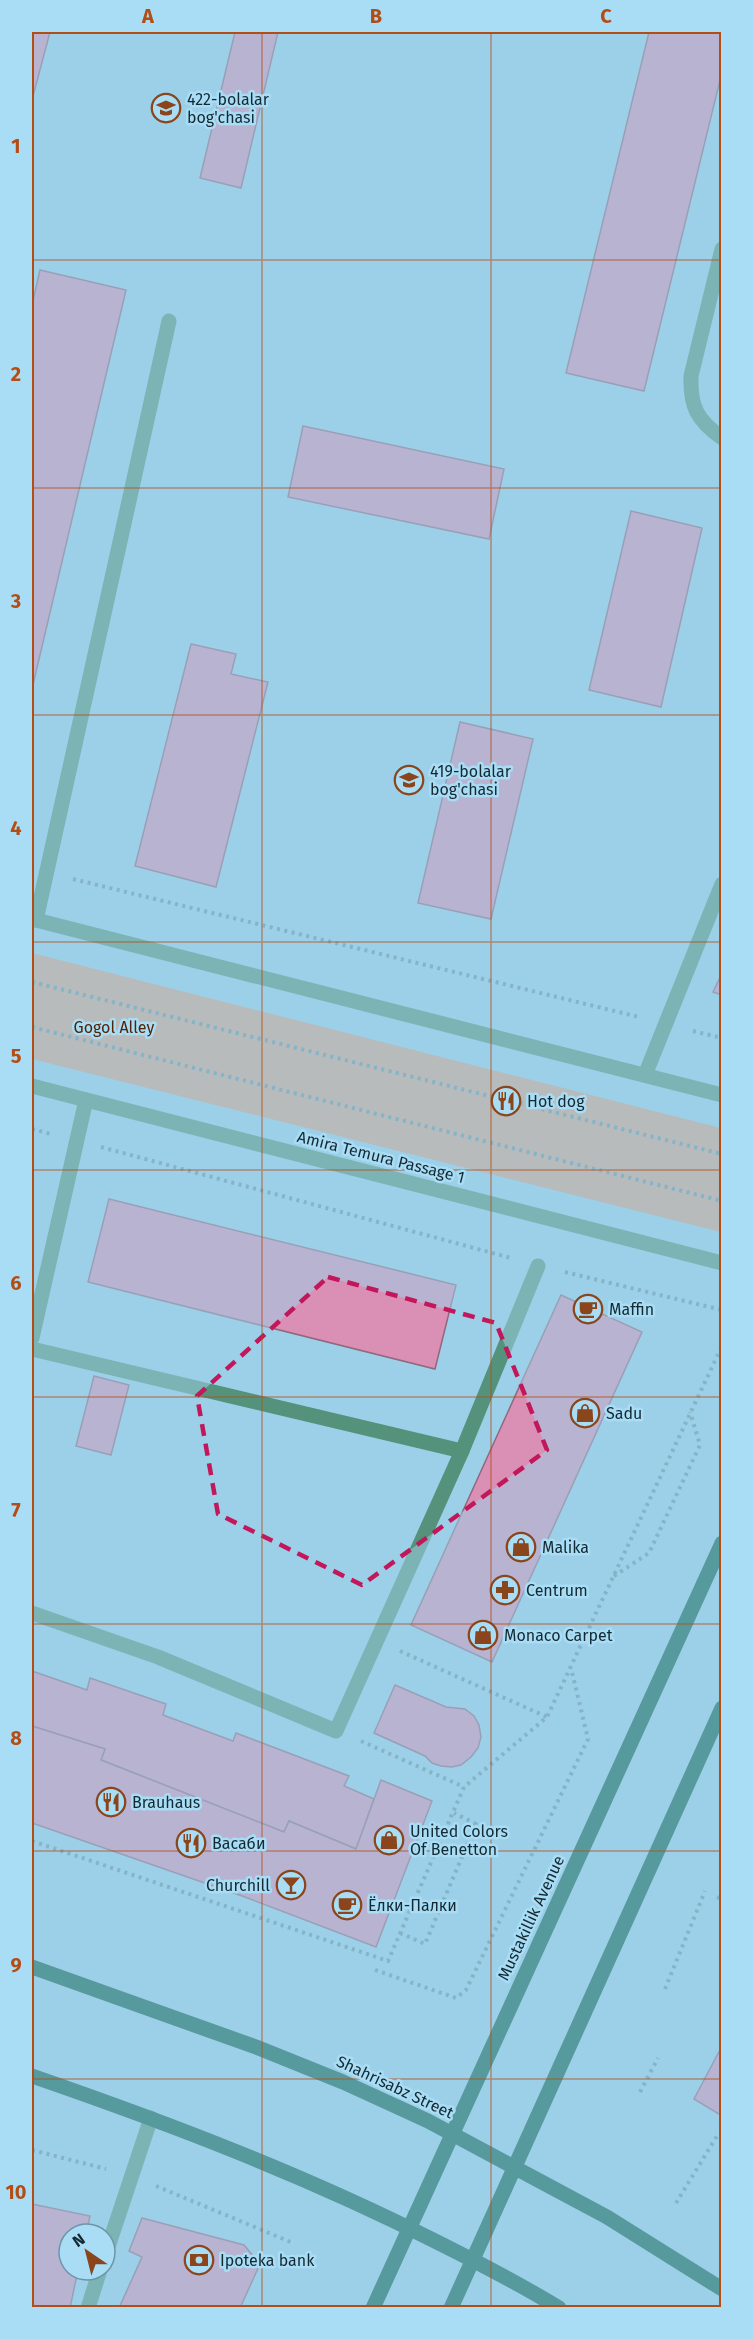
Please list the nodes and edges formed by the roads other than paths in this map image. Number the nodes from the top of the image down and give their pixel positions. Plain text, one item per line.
1 (722, 249) edge
2 (169, 321) dead end
3 (722, 438) edge
4 (722, 884) edge
5 (34, 920) edge
6 (645, 1075) junction
7 (32, 1086) edge
8 (722, 1095) edge
9 (86, 1100) junction
10 (722, 1263) edge
11 (538, 1266) road end
12 (32, 1338) edge
13 (32, 1349) edge
14 (462, 1451) junction
15 (722, 1543) edge
16 (32, 1613) edge
17 (722, 1708) edge
18 (32, 1966) edge
19 (32, 2076) edge
20 (151, 2118) junction
21 (452, 2133) junction
22 (514, 2166) junction
23 (116, 2222) edge
24 (410, 2228) junction
25 (473, 2260) junction
26 (96, 2282) edge
27 (722, 2289) edge
28 (88, 2307) edge
29 (373, 2307) edge
30 (451, 2307) edge
31 (559, 2307) edge

1 - 3 street
2 - 5 street
4 - 6 street
5 - 6 street
6 - 8 street
7 - 9 street, Amira Temura Passage 1
9 - 10 street, Amira Temura Passage 1
9 - 12 street
11 - 14 street
13 - 14 street
14 - 16 street
15 - 21 main road, Mustakillik Avenue
17 - 22 main road
18 - 21 main road, Shahrisabz Street
19 - 20 main road
20 - 23 street
20 - 24 main road
21 - 22 main road, Shahrisabz Street
21 - 24 main road, Mustakillik Avenue
22 - 25 main road
22 - 27 main road, Shahrisabz Street
24 - 25 main road
24 - 29 main road, Mustakillik Avenue
25 - 30 main road
25 - 31 main road
26 - 28 street

